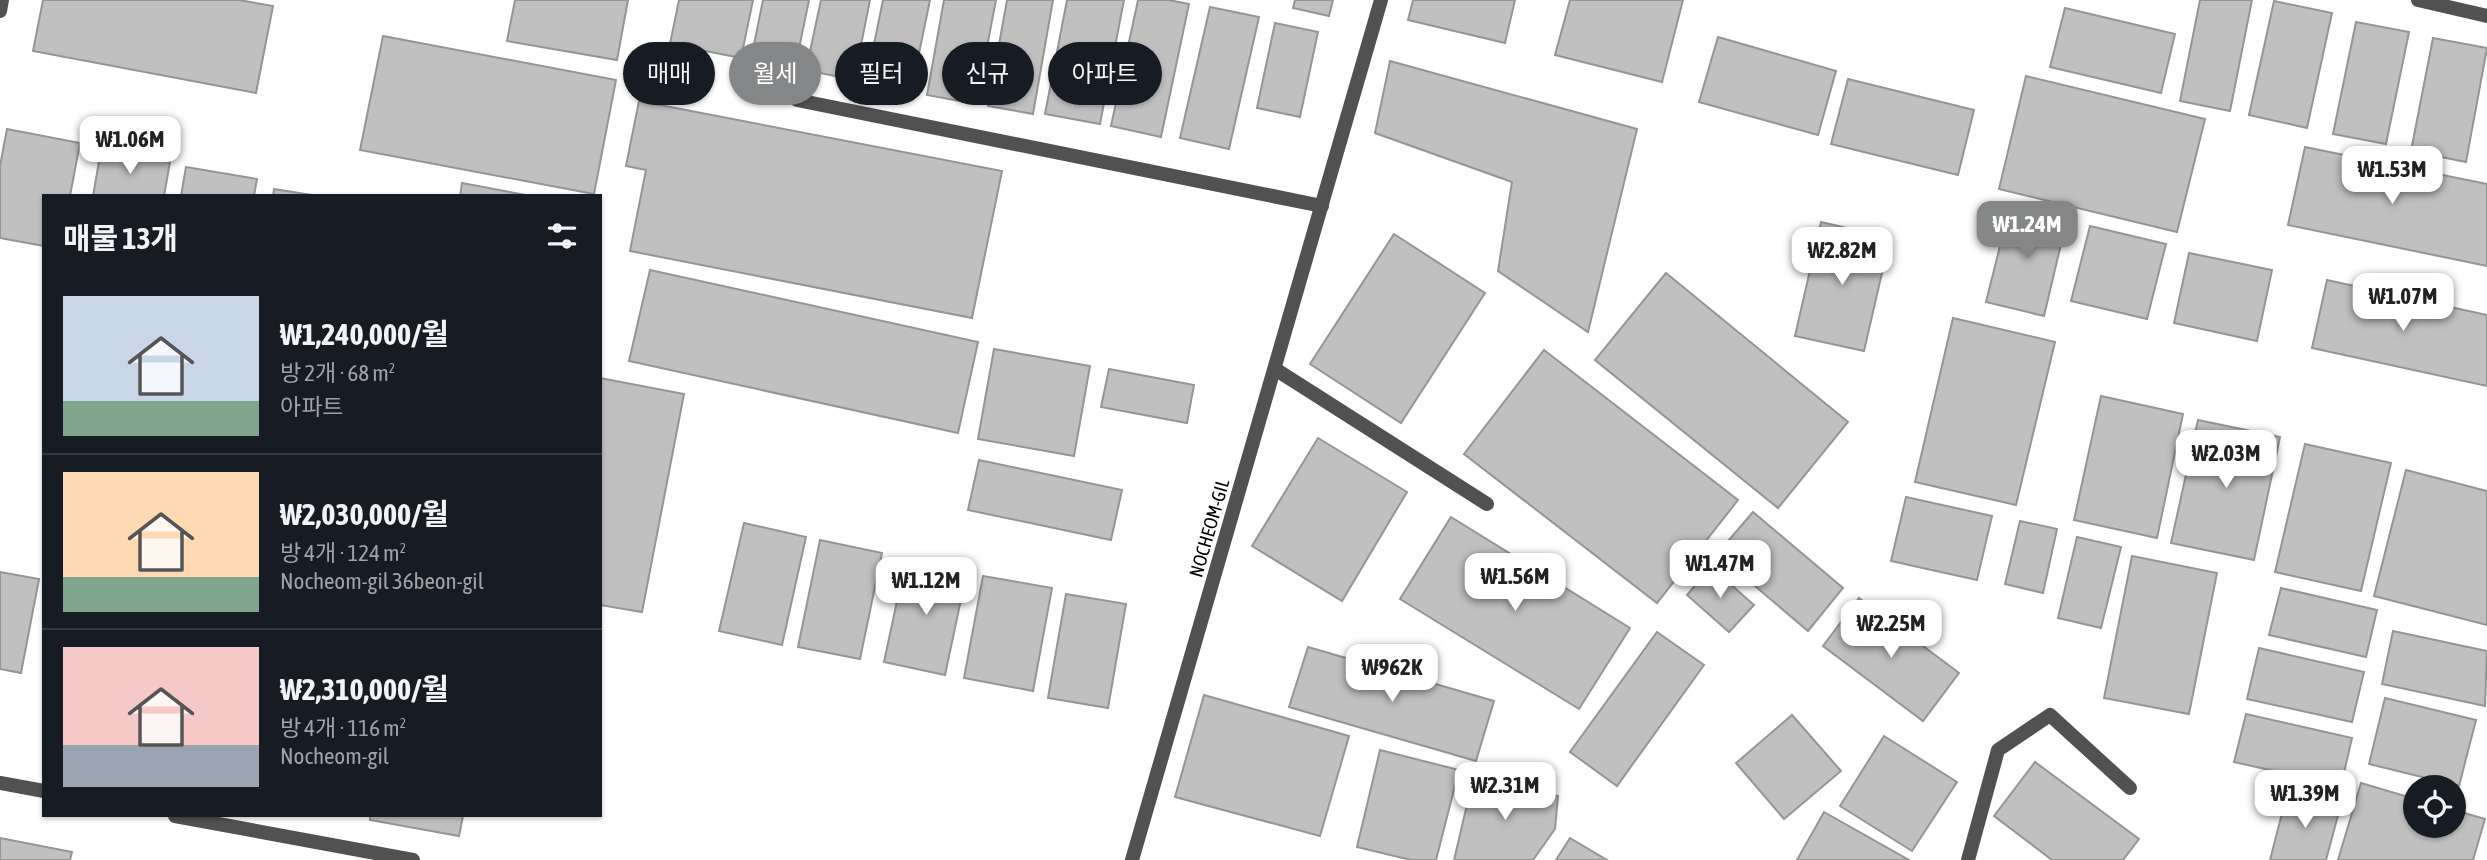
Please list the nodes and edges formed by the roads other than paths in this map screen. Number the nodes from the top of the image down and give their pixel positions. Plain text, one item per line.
1 (2, 0) edge
2 (1381, 0) edge
3 (2418, 0) edge
4 (0, 11) edge
5 (2487, 16) edge
6 (821, 105) edge
7 (1322, 206) junction
8 (1275, 369) junction
9 (1487, 504) dead end
10 (0, 783) edge
11 (2130, 788) dead end
12 (42, 791) edge
13 (180, 817) edge
14 (413, 860) edge
15 (1132, 860) edge
16 (1968, 860) edge

1 - 4 street
2 - 7 street, NOCHEOM-GIL
3 - 5 street
6 - 7 street
7 - 8 street, NOCHEOM-GIL
8 - 9 street
8 - 15 street, NOCHEOM-GIL
10 - 12 street
11 - 16 street
13 - 14 street

